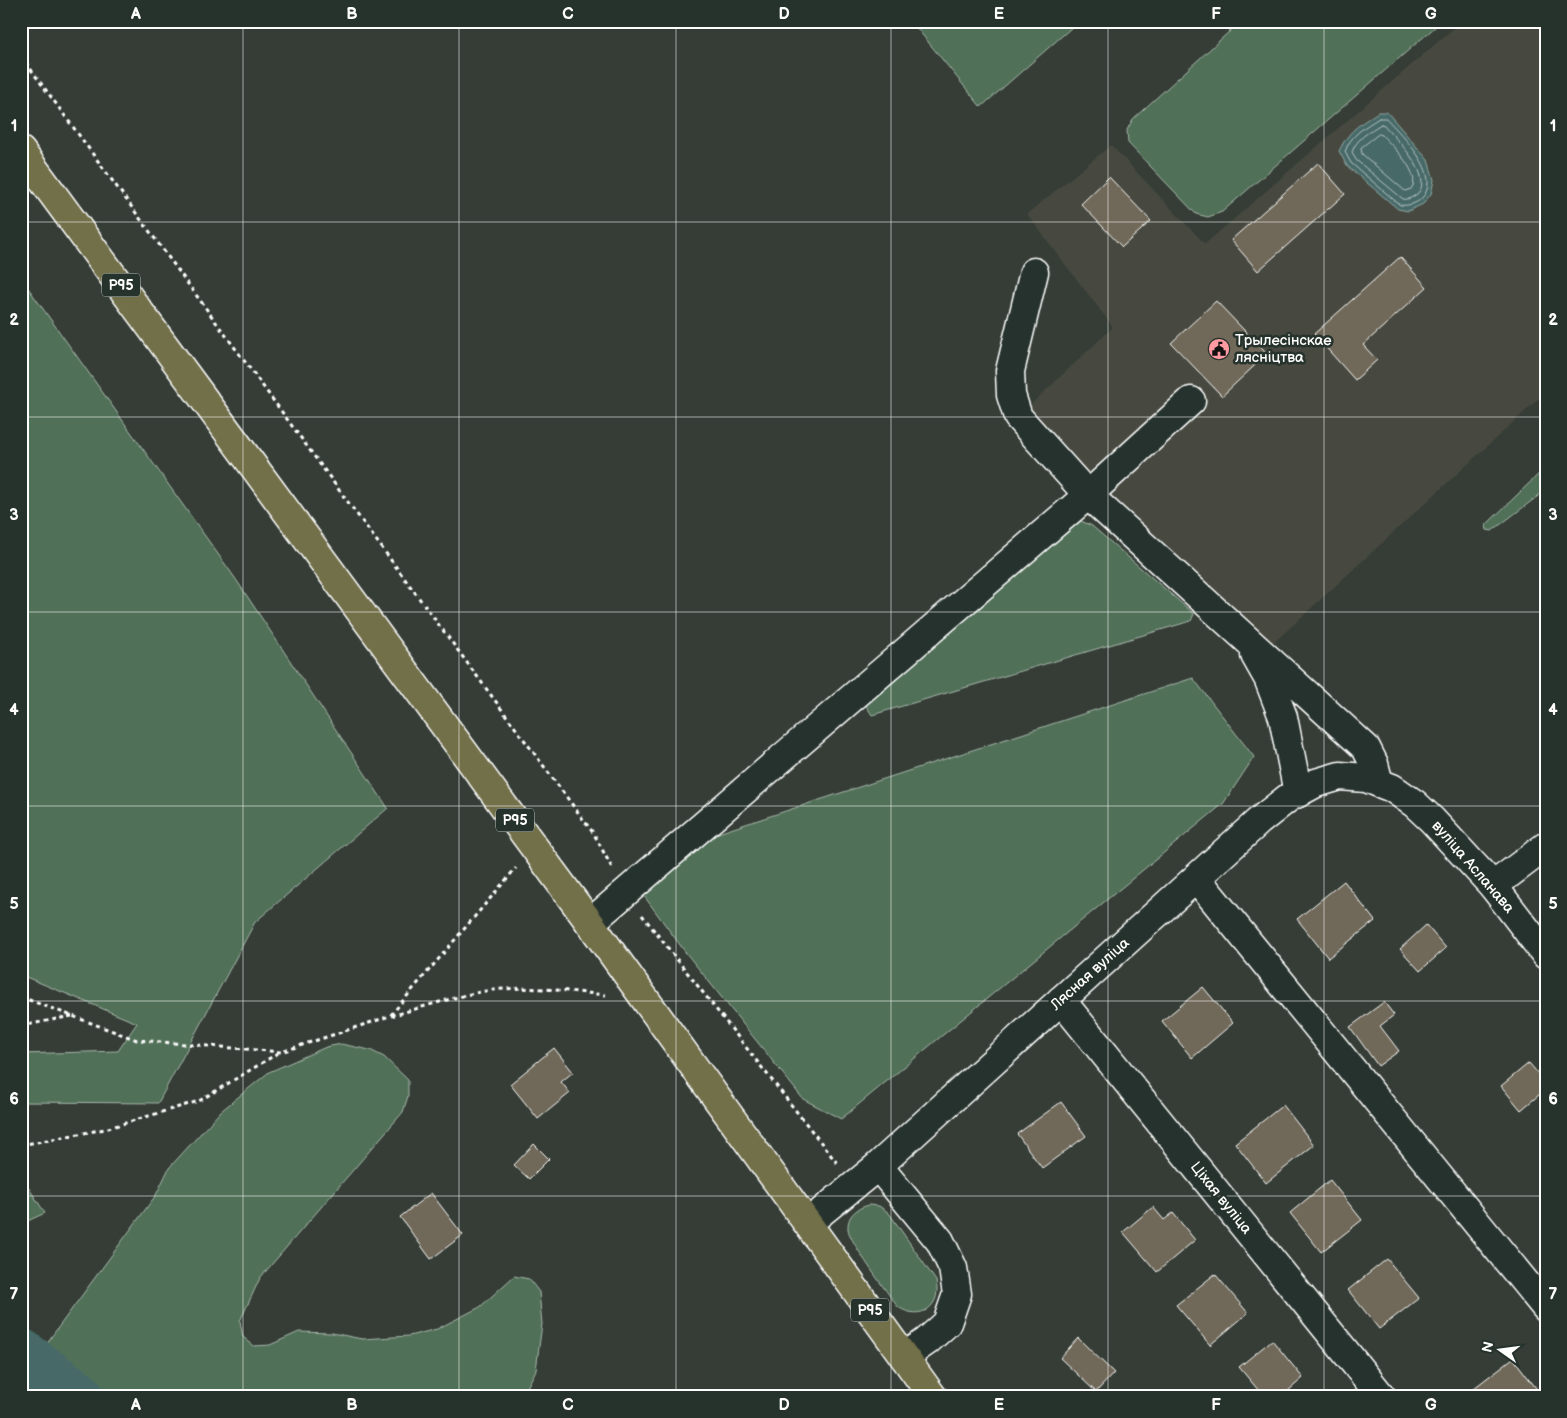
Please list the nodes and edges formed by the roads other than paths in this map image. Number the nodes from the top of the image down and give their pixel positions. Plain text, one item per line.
1 (21, 151) edge
2 (1034, 272) dead end
3 (1191, 401) dead end
4 (1088, 495) junction
5 (1249, 642) junction
6 (1385, 786) junction
7 (1298, 793) junction
8 (1546, 846) edge
9 (1197, 879) junction
10 (1493, 886) junction
11 (590, 923) junction
12 (1546, 955) edge
13 (1061, 1000) junction
14 (878, 1166) junction
15 (808, 1223) junction
16 (1546, 1308) edge
17 (904, 1357) junction
18 (933, 1397) edge
19 (1382, 1397) edge

1 - 11 main road, Р95
2 - 4 street
3 - 4 street
4 - 5 street
4 - 11 street
5 - 6 street
5 - 7 street
6 - 7 street, Лясная вуліца
6 - 10 street, вуліца Асланава
7 - 9 street, Лясная вуліца
8 - 10 street
9 - 13 street, Лясная вуліца
9 - 16 street
10 - 12 street, вуліца Асланава
11 - 15 main road, Р95
13 - 14 street, Лясная вуліца
13 - 19 street, Ціхая вуліца
14 - 15 street, Лясная вуліца
14 - 17 street
15 - 17 main road, Р95
17 - 18 main road, Р95

